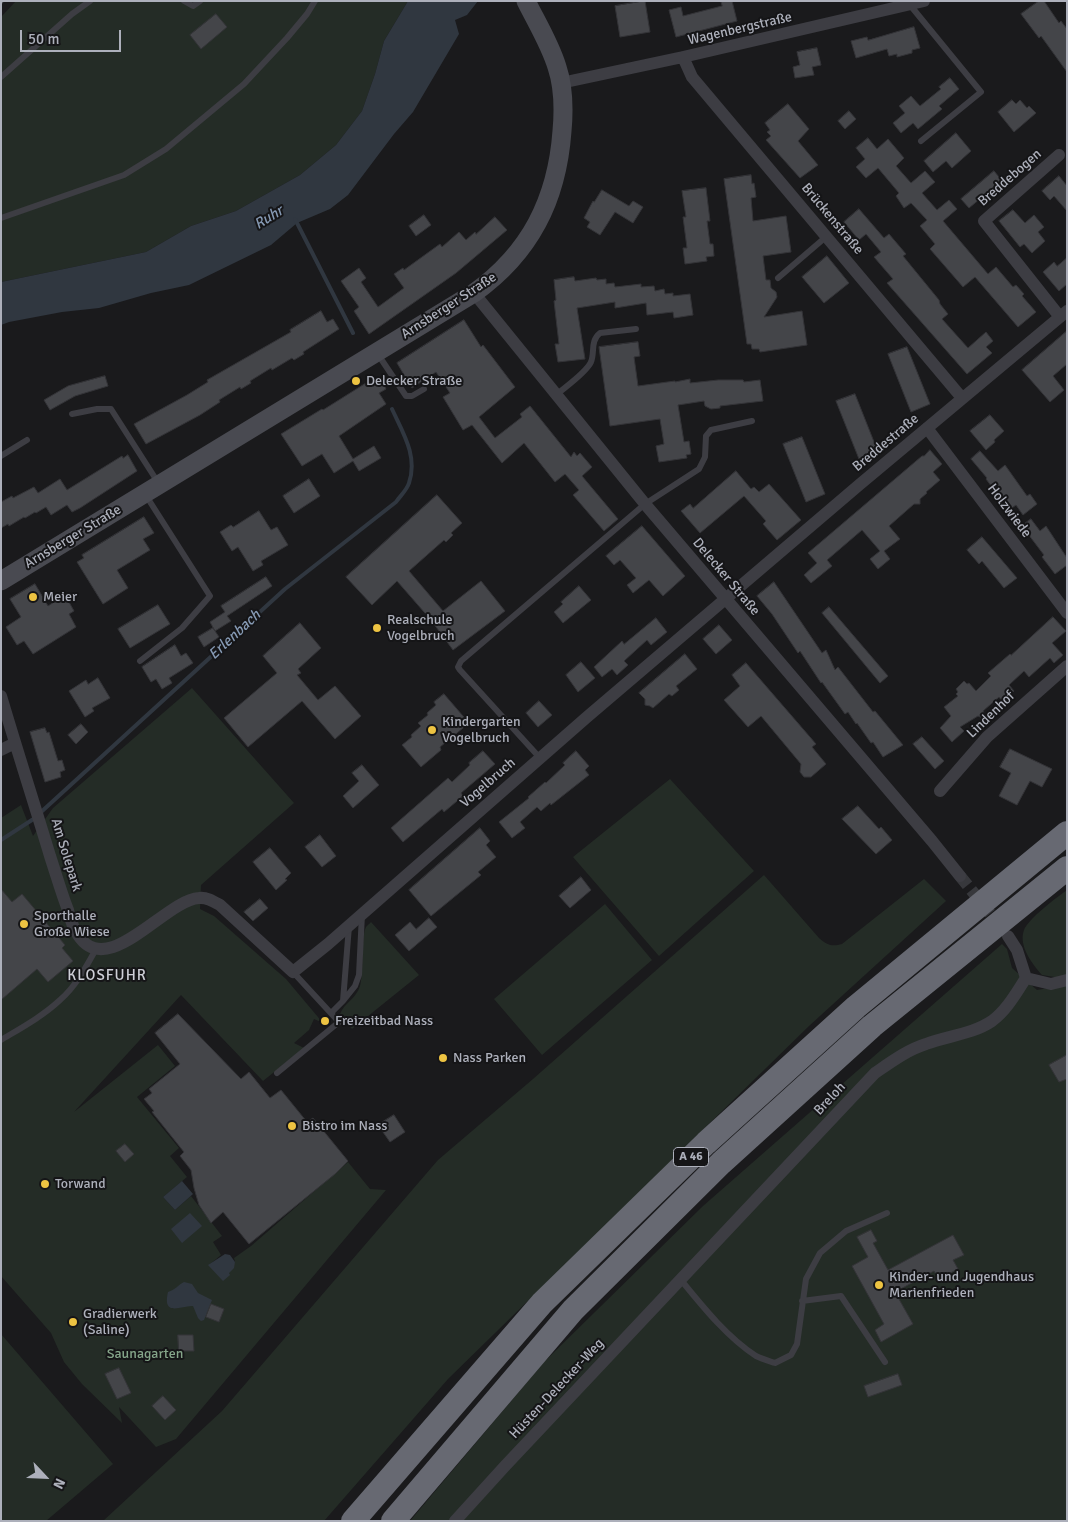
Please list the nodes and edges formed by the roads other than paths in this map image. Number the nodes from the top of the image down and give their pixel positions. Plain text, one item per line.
1 (90, 1) edge
2 (184, 1) edge
3 (200, 1) edge
4 (314, 1) edge
5 (924, 1) edge
6 (526, 2) edge
7 (910, 5) junction
8 (683, 58) junction
9 (1, 77) edge
10 (561, 83) junction
11 (920, 142) dead end
12 (1059, 155) dead end
13 (1, 218) edge
14 (827, 236) junction
15 (778, 278) dead end
16 (474, 293) junction
17 (1063, 314) edge
18 (636, 329) dead end
19 (376, 352) junction
20 (424, 389) dead end
21 (556, 395) junction
22 (962, 398) junction
23 (72, 414) dead end
24 (752, 421) dead end
25 (927, 428) junction
26 (28, 440) dead end
27 (1, 456) edge
28 (152, 489) junction
29 (645, 504) junction
30 (1, 580) edge
31 (726, 600) junction
32 (1067, 613) edge
33 (140, 660) dead end
34 (1067, 666) edge
35 (1, 696) edge
36 (15, 743) junction
37 (1, 750) edge
38 (540, 758) junction
39 (940, 791) dead end
40 (1067, 833) edge
41 (1067, 868) edge
42 (960, 876) tunnel mouth
43 (362, 913) junction
44 (350, 924) junction
45 (1008, 936) tunnel mouth
46 (96, 949) junction
47 (293, 972) junction
48 (1026, 978) junction
49 (1067, 980) edge
50 (343, 1001) junction
51 (331, 1013) junction
52 (1, 1040) edge
53 (277, 1072) dead end
54 (887, 1213) dead end
55 (681, 1280) junction
56 (802, 1301) junction
57 (884, 1362) dead end
58 (353, 1521) edge
59 (393, 1521) edge
60 (455, 1521) edge

1 - 9 lane
2 - 3 lane
4 - 13 lane
5 - 7 street, Wagenbergstraße
6 - 10 street, Arnsberger Straße
7 - 8 street, Wagenbergstraße
7 - 11 lane
8 - 10 street, Wagenbergstraße
8 - 14 street, Brückenstraße
10 - 16 street, Arnsberger Straße
12 - 17 street, Breddebogen
14 - 15 lane
14 - 22 street, Brückenstraße
16 - 19 street, Arnsberger Straße
16 - 21 street, Delecker Straße
17 - 22 street, Breddestraße
18 - 21 lane
19 - 20 lane
19 - 28 street, Arnsberger Straße
21 - 29 street, Delecker Straße
22 - 25 street, Breddestraße
23 - 28 lane
24 - 29 lane
25 - 31 street, Breddestraße
25 - 32 street, Holzwiede
26 - 27 lane
28 - 30 street, Arnsberger Straße
28 - 33 lane
29 - 31 street, Delecker Straße
29 - 38 lane
31 - 38 street, Vogelbruch
31 - 42 street, Delecker Straße
34 - 39 street, Lindenhof
35 - 36 street, Am Solepark
36 - 37 street
36 - 46 street, Am Solepark
38 - 43 street, Vogelbruch
40 - 58 highway, A 46
41 - 59 highway, A 46
43 - 44 street, Vogelbruch
43 - 50 lane
44 - 47 street, Vogelbruch
44 - 50 lane
45 - 48 street
46 - 47 street
46 - 52 lane
47 - 51 lane
48 - 49 street
48 - 55 street, Breloh
50 - 51 lane
51 - 53 lane
54 - 56 lane
55 - 56 lane
55 - 60 street, Hüsten-Delecker-Weg
56 - 57 lane

